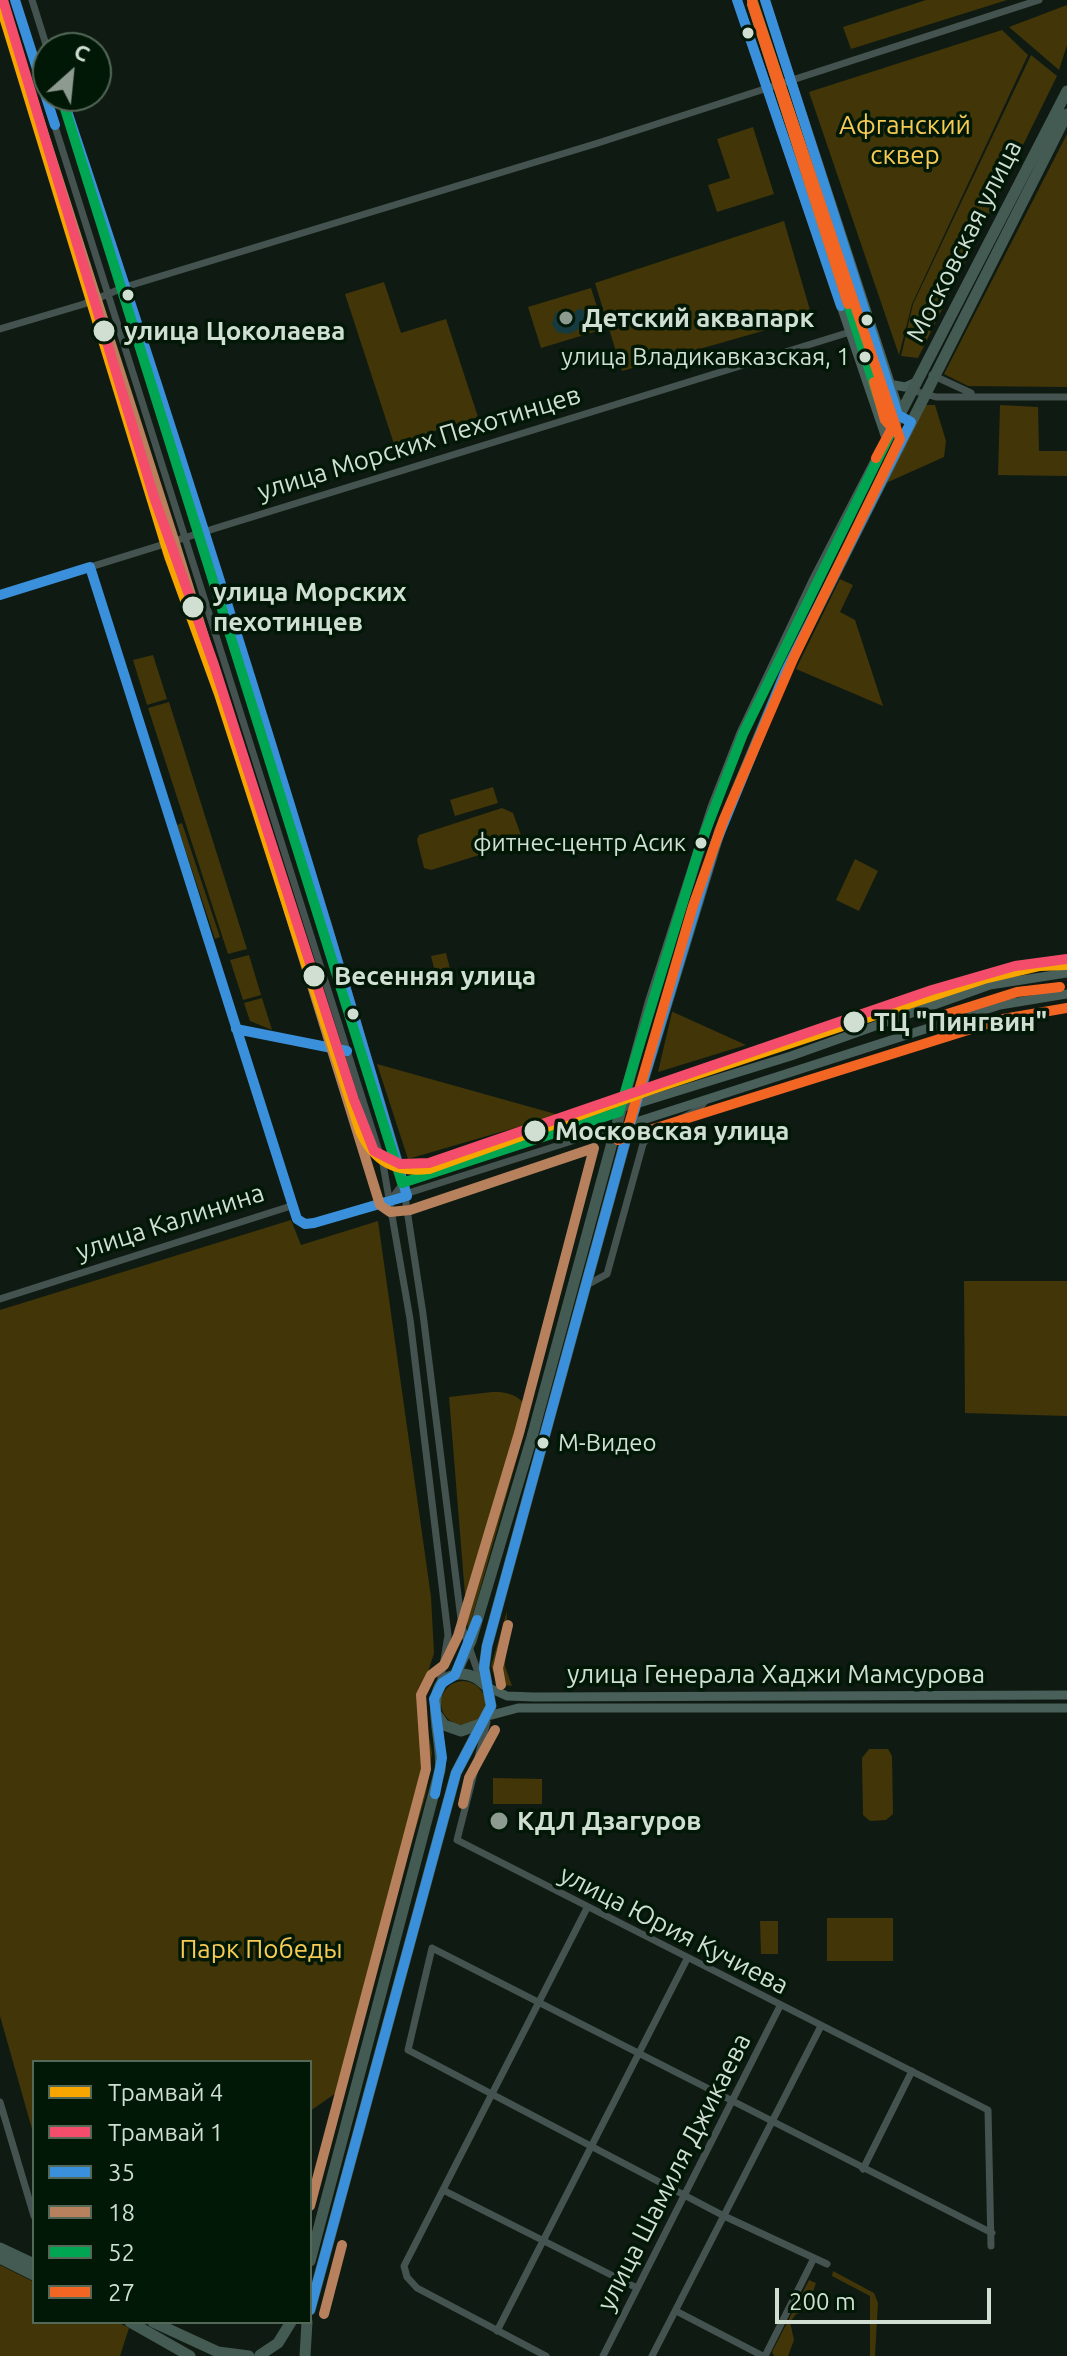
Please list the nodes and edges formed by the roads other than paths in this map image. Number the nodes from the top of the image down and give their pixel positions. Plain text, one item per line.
1 (15, 0) edge
2 (32, 0) edge
3 (737, 0) edge
4 (765, 0) edge
5 (1039, 0) edge
6 (42, 32) edge
7 (790, 81) junction
8 (766, 89) junction
9 (1067, 91) edge
10 (67, 112) edge
11 (1067, 114) edge
12 (125, 287) junction
13 (109, 294) junction
14 (0, 329) edge
15 (850, 332) junction
16 (934, 375) junction
17 (888, 381) junction
18 (916, 382) junction
19 (869, 388) junction
20 (924, 396) junction
21 (977, 396) junction
22 (1067, 397) edge
23 (898, 415) junction
24 (911, 422) junction
25 (886, 438) junction
26 (204, 531) junction
27 (187, 536) junction
28 (0, 595) edge
29 (1067, 973) edge
30 (1067, 994) edge
31 (706, 1100) junction
32 (636, 1104) junction
33 (620, 1110) junction
34 (673, 1110) junction
35 (670, 1123) junction
36 (630, 1124) junction
37 (614, 1127) junction
38 (404, 1182) junction
39 (407, 1196) junction
40 (392, 1198) junction
41 (587, 1285) junction
42 (0, 1299) edge
43 (467, 1648) junction
44 (455, 1675) junction
45 (484, 1684) junction
46 (440, 1685) junction
47 (962, 1695) junction
48 (1067, 1695) edge
49 (963, 1708) junction
50 (1067, 1708) edge
51 (436, 1714) junction
52 (486, 1719) junction
53 (587, 1908) junction
54 (687, 1959) junction
55 (538, 2004) junction
56 (780, 2006) junction
57 (821, 2026) junction
58 (639, 2056) junction
59 (912, 2071) junction
60 (491, 2095) junction
61 (0, 2102) edge
62 (732, 2102) junction
63 (771, 2123) junction
64 (592, 2147) junction
65 (863, 2169) junction
66 (443, 2190) junction
67 (685, 2195) junction
68 (32, 2209) edge
69 (724, 2216) junction
70 (992, 2233) junction
71 (544, 2241) junction
72 (991, 2246) dead end
73 (0, 2248) edge
74 (312, 2253) edge
75 (0, 2258) edge
76 (814, 2258) junction
77 (32, 2263) edge
78 (827, 2264) dead end
79 (32, 2274) edge
80 (637, 2288) junction
81 (312, 2303) edge
82 (676, 2311) junction
83 (134, 2324) edge
84 (157, 2324) edge
85 (290, 2324) edge
86 (307, 2324) edge
87 (497, 2331) junction
88 (190, 2356) edge
89 (249, 2356) edge
90 (259, 2356) edge
91 (278, 2356) edge
92 (305, 2356) edge
93 (546, 2356) edge
94 (603, 2356) edge
95 (652, 2356) edge
96 (764, 2356) edge

1 - 13 street
2 - 6 street
3 - 8 main road
4 - 7 main road
5 - 7 street
7 - 8 street
7 - 17 main road
8 - 12 street
8 - 15 main road
9 - 18 highway, Московская улица
10 - 12 street
11 - 16 highway, Московская улица
12 - 13 street
12 - 26 street
13 - 14 street
13 - 27 street
15 - 19 main road
15 - 26 street, улица Морских Пехотинцев
16 - 18 street
16 - 20 highway, Московская улица
16 - 21 street
17 - 18 main road
17 - 19 main road
17 - 23 main road
18 - 20 street
18 - 23 highway, Московская улица
19 - 25 main road
20 - 21 street
20 - 24 highway, Московская улица
21 - 22 street
23 - 24 main road
23 - 25 highway, Московская улица
24 - 32 highway, Московская улица
25 - 33 highway, Московская улица
26 - 27 street, улица Морских Пехотинцев
26 - 38 street
27 - 28 street, улица Морских Пехотинцев
27 - 40 street
29 - 32 main road
30 - 31 main road, улица Калинина
31 - 34 main road, улица Калинина
31 - 35 street
32 - 33 street
32 - 36 highway, Московская улица
33 - 37 highway, Московская улица
33 - 38 street
34 - 35 street
34 - 36 main road, улица Калинина
35 - 41 street
36 - 37 street, улица Калинина
36 - 41 highway, Московская улица
37 - 39 street, улица Калинина
37 - 43 highway, Московская улица
38 - 39 street
38 - 40 street
39 - 40 street, улица Калинина
39 - 43 street
40 - 42 street, улица Калинина
40 - 46 street
41 - 45 highway, Московская улица
43 - 44 highway, Московская улица
43 - 45 street
44 - 45 highway
44 - 46 highway
45 - 47 main road, улица Генерала Хаджи Мамсурова
45 - 52 highway, Московская улица
46 - 51 highway
47 - 48 main road, улица Генерала Хаджи Мамсурова
47 - 49 main road
49 - 50 main road, улица Генерала Хаджи Мамсурова
49 - 52 main road, улица Генерала Хаджи Мамсурова
51 - 52 highway
51 - 74 highway
52 - 53 street, улица Юрия Кучиева
52 - 81 highway
53 - 54 street, улица Юрия Кучиева
53 - 55 street
54 - 56 street, улица Юрия Кучиева
54 - 58 street
55 - 58 street
55 - 60 street
55 - 60 street
56 - 57 street, улица Юрия Кучиева
56 - 62 street, улица Шамиля Джикаева
57 - 59 street, улица Юрия Кучиева
57 - 63 street
58 - 62 street
58 - 64 street
59 - 65 street
59 - 70 street, улица Юрия Кучиева
60 - 64 street
60 - 66 street
61 - 68 street
62 - 63 street
62 - 67 street, улица Шамиля Джикаева
63 - 65 street
63 - 69 street
64 - 67 street
64 - 71 street
65 - 70 street
66 - 71 street
66 - 87 street
67 - 69 street
67 - 80 street, улица Шамиля Джикаева
69 - 76 street
69 - 82 street
70 - 72 street
71 - 80 street
71 - 87 street
73 - 77 highway
75 - 79 highway
76 - 78 street
76 - 96 street
80 - 94 street, улица Шамиля Джикаева
82 - 95 street
82 - 96 street
83 - 88 highway
84 - 89 highway
85 - 90 highway
86 - 92 highway
87 - 93 street
90 - 91 highway

